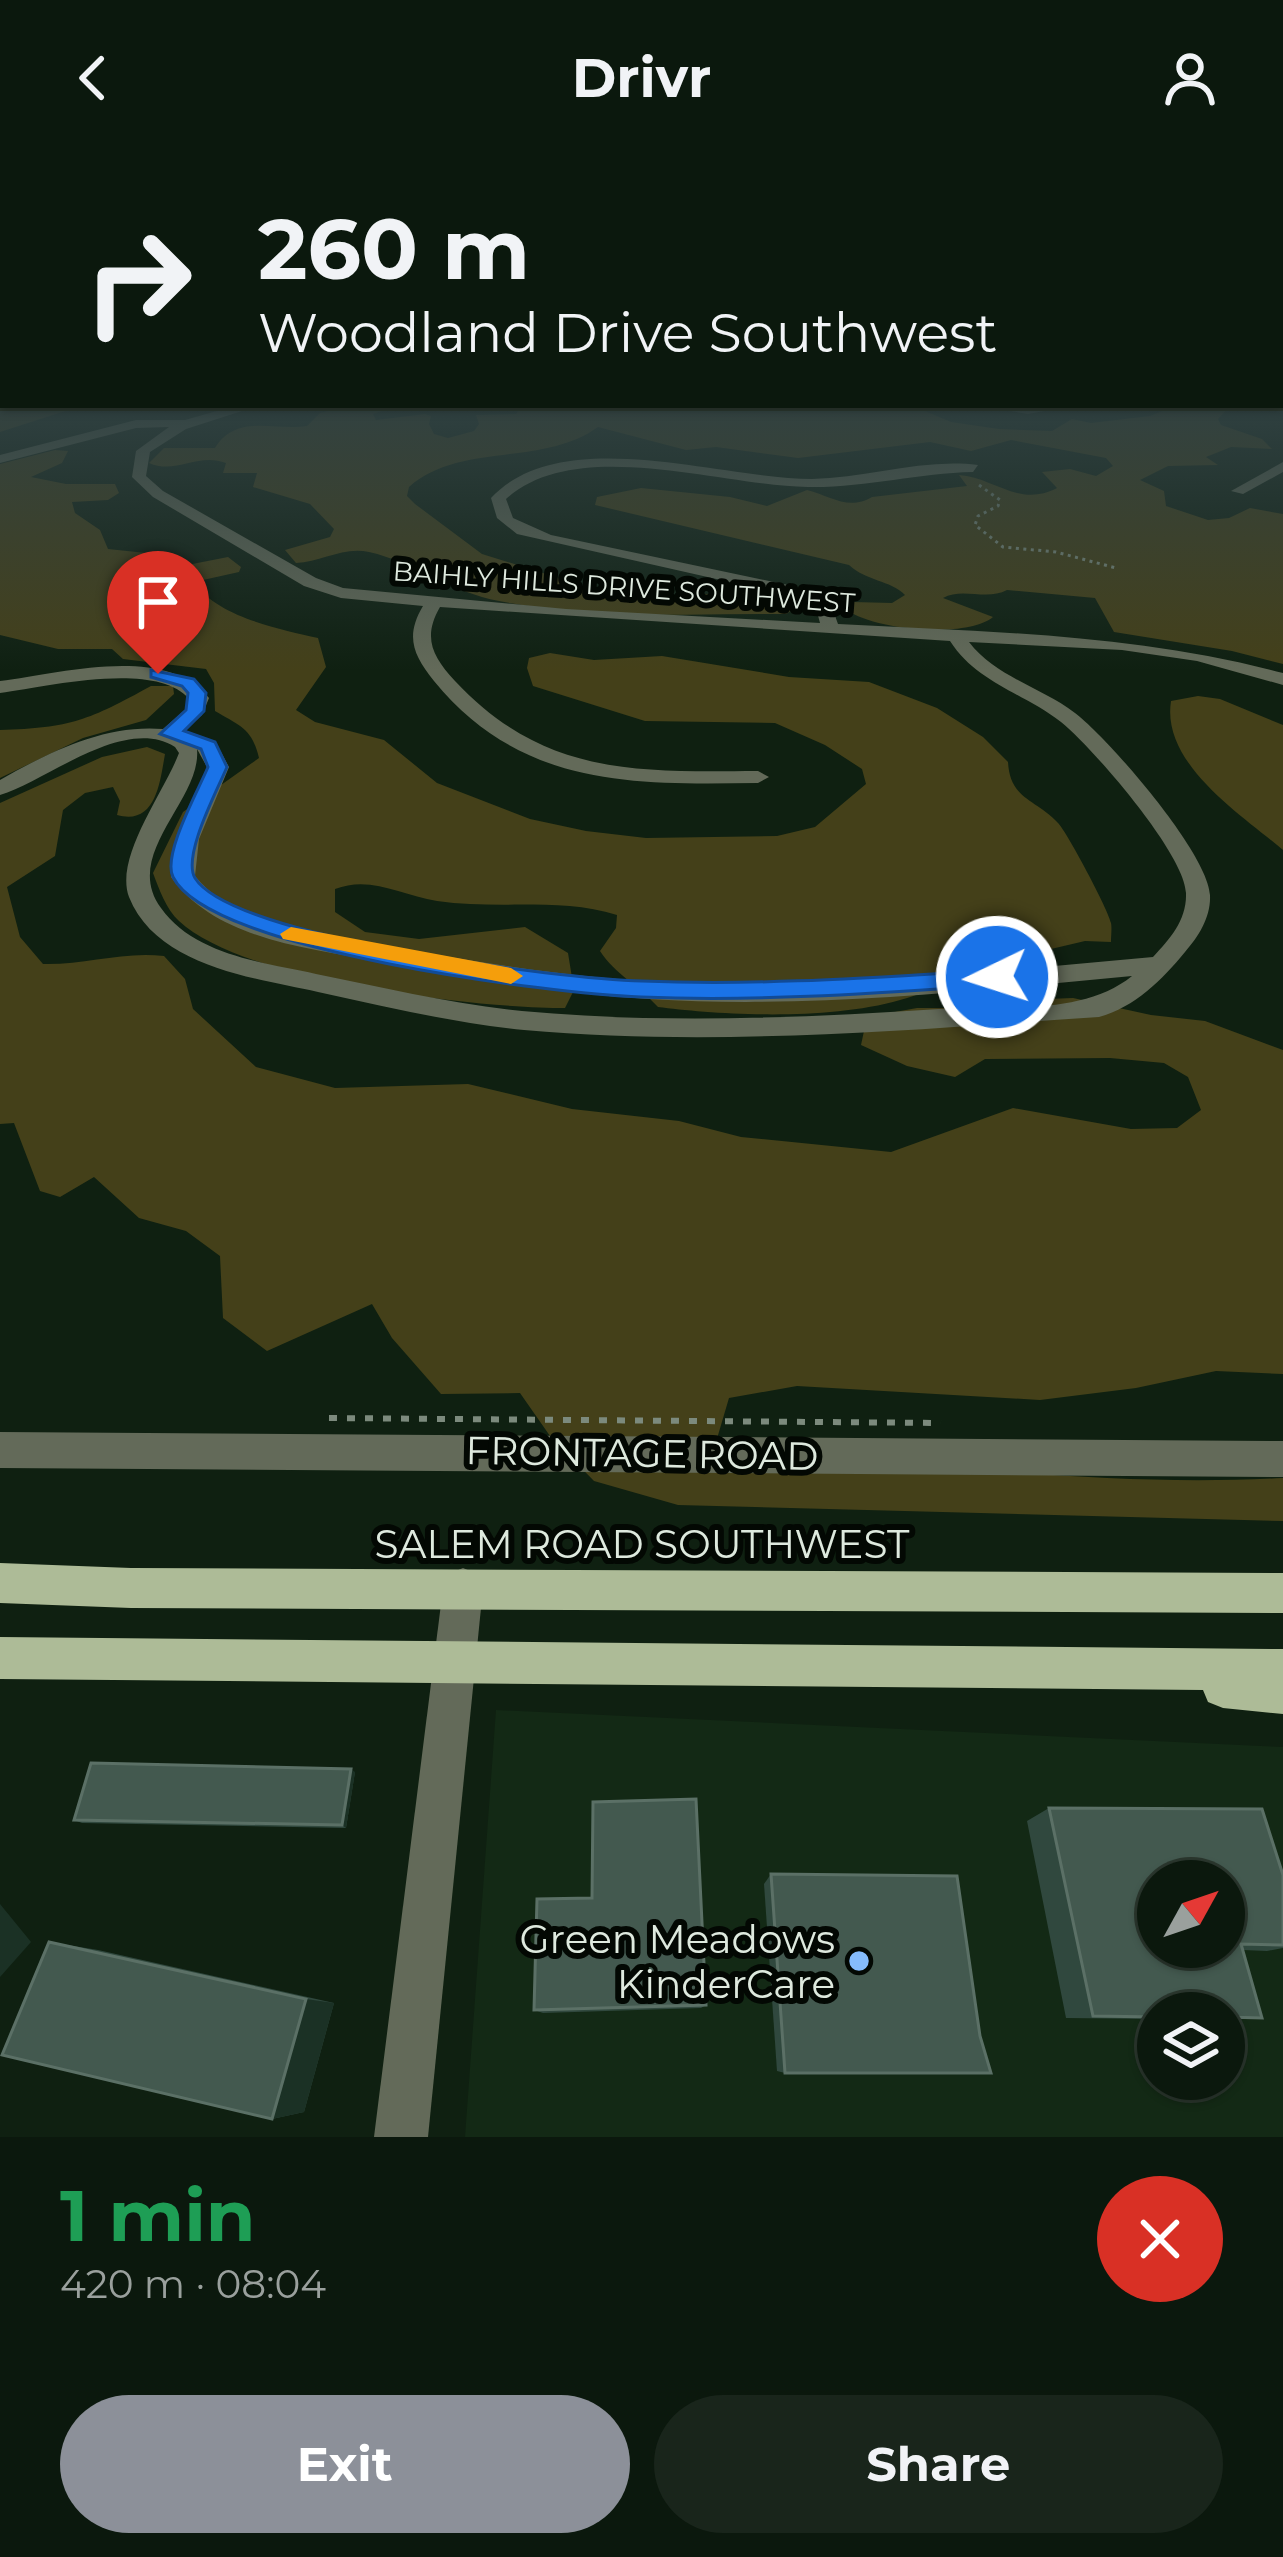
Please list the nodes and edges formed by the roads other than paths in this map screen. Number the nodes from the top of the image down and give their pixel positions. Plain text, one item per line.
1 (149, 486) edge
2 (509, 486) edge
3 (1246, 486) edge
4 (1238, 491) dead end
5 (433, 604) junction
6 (830, 627) junction
7 (956, 636) junction
8 (1283, 679) edge
9 (0, 687) edge
10 (169, 734) junction
11 (758, 777) dead end
12 (0, 789) edge
13 (1161, 965) junction
14 (0, 1450) edge
15 (1283, 1459) edge
16 (0, 1582) edge
17 (463, 1588) junction
18 (1283, 1593) edge
19 (0, 1658) edge
20 (453, 1664) junction
21 (1014, 1668) junction
22 (1283, 1670) edge
23 (1283, 1693) edge
24 (401, 2137) edge

1 - 5 street, BAIHLY HILLS DRIVE SOUTHWEST
2 - 6 street
3 - 4 street
5 - 6 street, BAIHLY HILLS DRIVE SOUTHWEST
5 - 11 street
6 - 7 street, BAIHLY HILLS DRIVE SOUTHWEST
7 - 8 street, BAIHLY HILLS DRIVE SOUTHWEST
7 - 13 street
9 - 10 street
10 - 12 street
10 - 13 street
10 - 13 street
14 - 15 street, FRONTAGE ROAD
16 - 17 main road, SALEM ROAD SOUTHWEST
17 - 18 main road, SALEM ROAD SOUTHWEST
17 - 20 street
19 - 20 main road
20 - 21 main road
20 - 24 street
21 - 22 main road
21 - 23 main road

